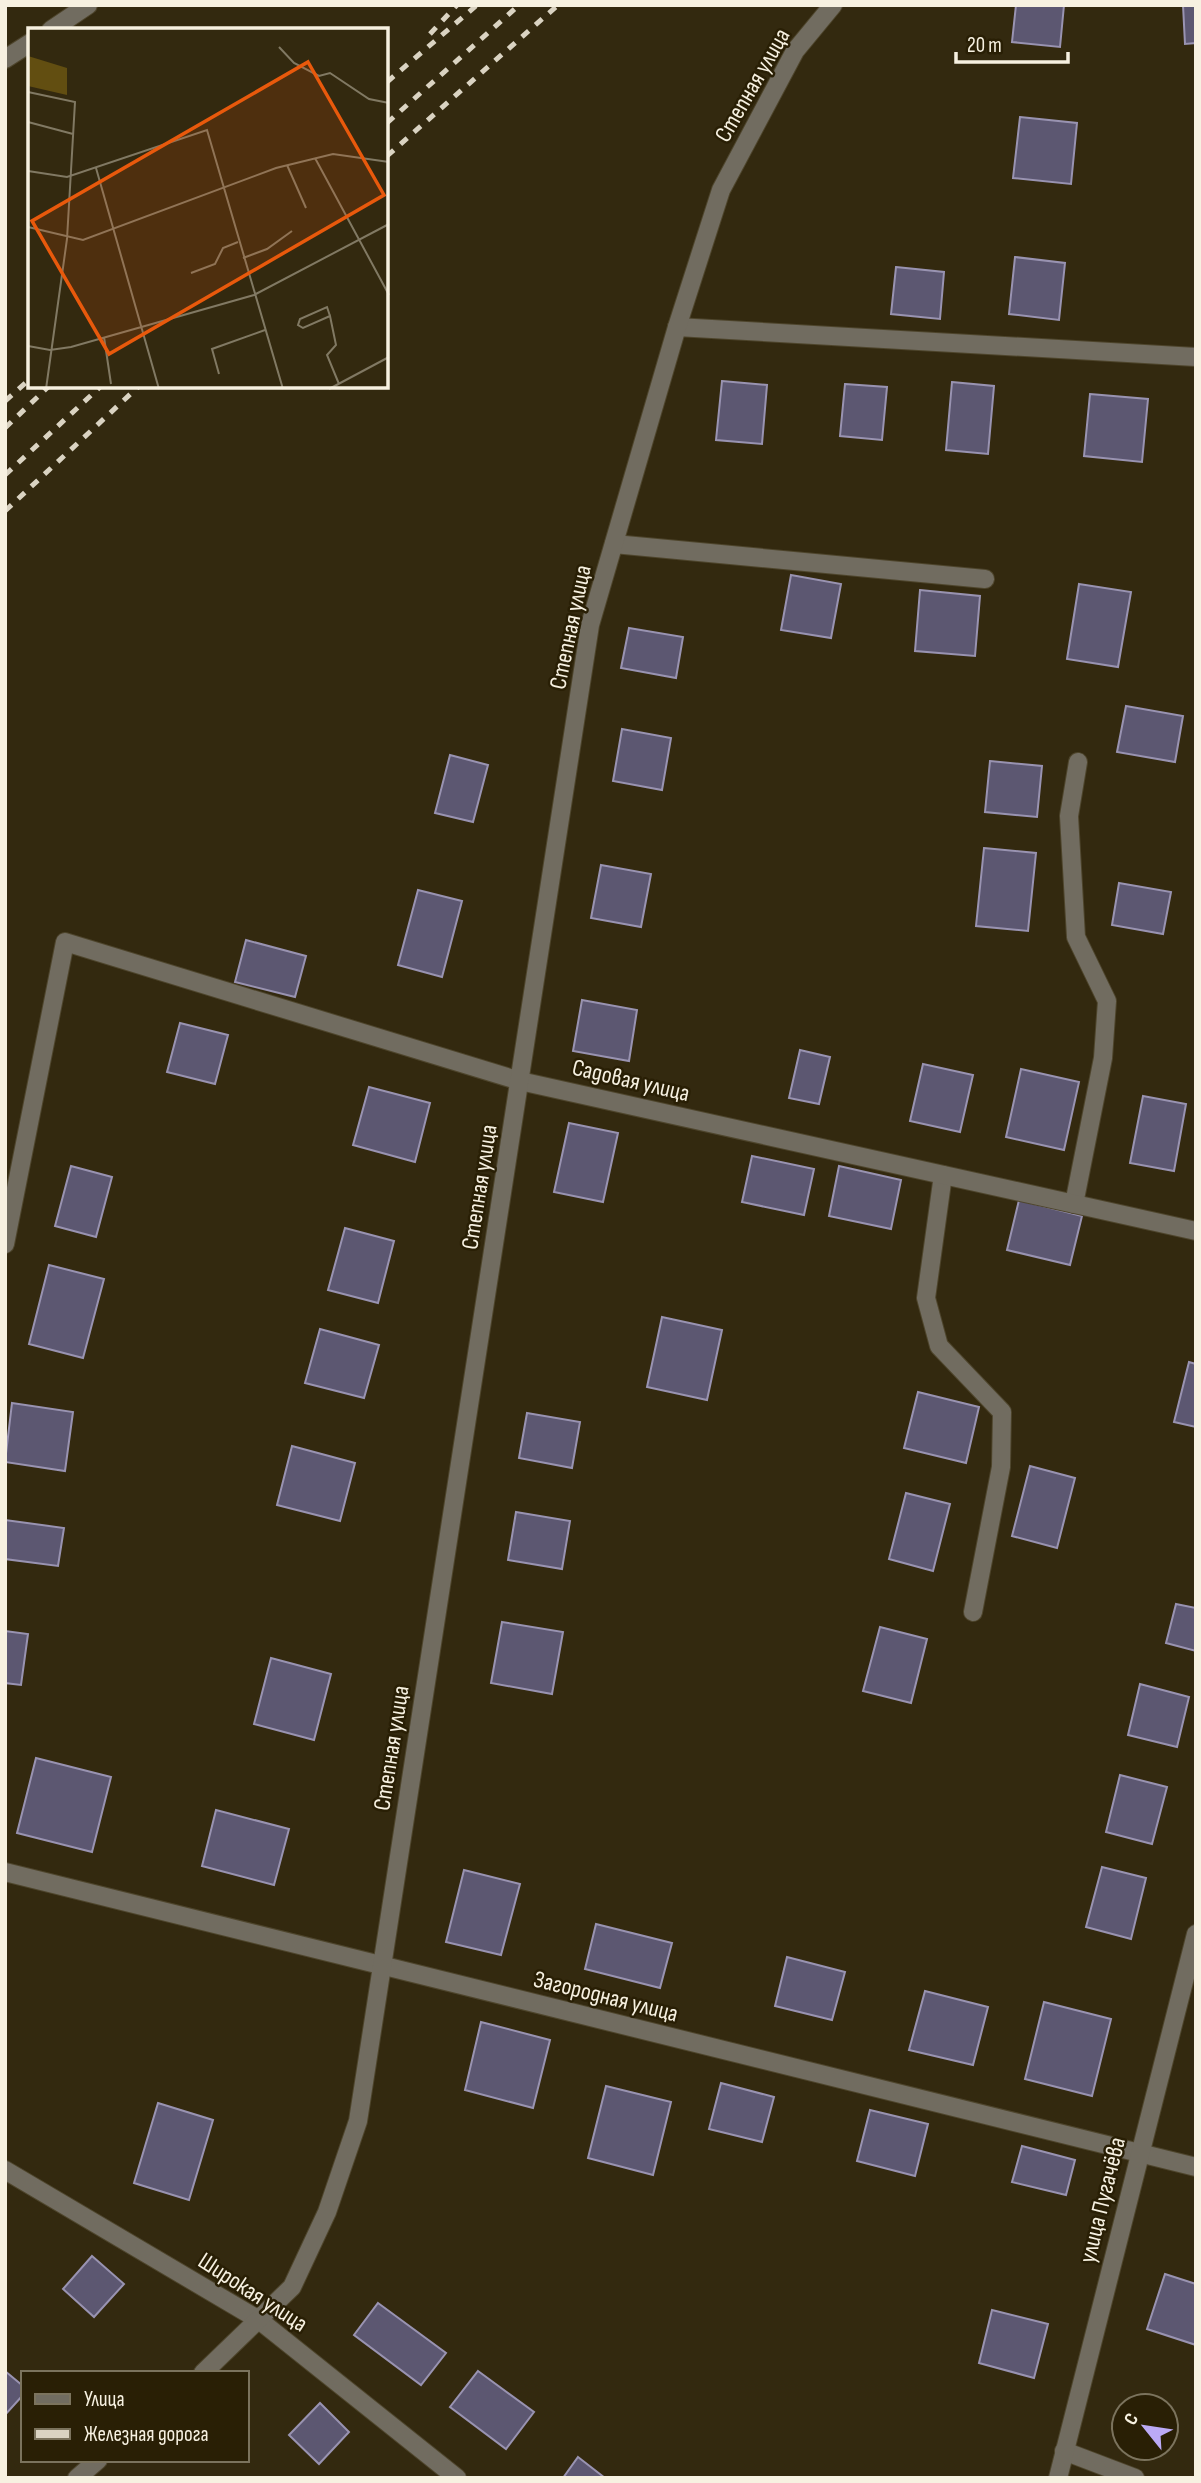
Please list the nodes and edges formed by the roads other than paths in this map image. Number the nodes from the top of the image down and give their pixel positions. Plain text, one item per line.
1 (88, 5) edge
2 (833, 5) edge
3 (54, 28) edge
4 (28, 44) edge
5 (5, 59) edge
6 (677, 327) junction
7 (1196, 358) edge
8 (614, 544) junction
9 (985, 579) dead end
10 (1078, 762) dead end
11 (520, 1081) junction
12 (943, 1175) junction
13 (1074, 1204) junction
14 (1196, 1231) edge
15 (5, 1244) edge
16 (973, 1612) dead end
17 (5, 1872) edge
18 (1196, 1934) edge
19 (382, 1966) junction
20 (1139, 2153) junction
21 (1196, 2167) edge
22 (5, 2170) edge
23 (259, 2320) junction
24 (204, 2371) edge
25 (1064, 2451) junction
26 (96, 2462) edge
27 (77, 2478) edge
28 (457, 2478) edge
29 (1058, 2478) edge
30 (1135, 2478) edge

1 - 3 street
2 - 6 street, Степная улица
4 - 5 street
6 - 7 street
6 - 8 street, Степная улица
8 - 9 street
8 - 11 street, Степная улица
10 - 13 street
11 - 12 street, Садовая улица
11 - 15 street, Садовая улица
11 - 19 street, Степная улица
12 - 13 street, Садовая улица
12 - 16 street
13 - 14 street, Садовая улица
17 - 19 street, Загородная улица
18 - 20 street, улица Пугачёва
19 - 20 street, Загородная улица
19 - 23 street, Степная улица
20 - 21 street, Загородная улица
20 - 25 street, улица Пугачёва
22 - 23 street, Широкая улица
23 - 24 street, Степная улица
23 - 28 street, Широкая улица
25 - 29 street, улица Пугачёва
25 - 30 street
26 - 27 street

